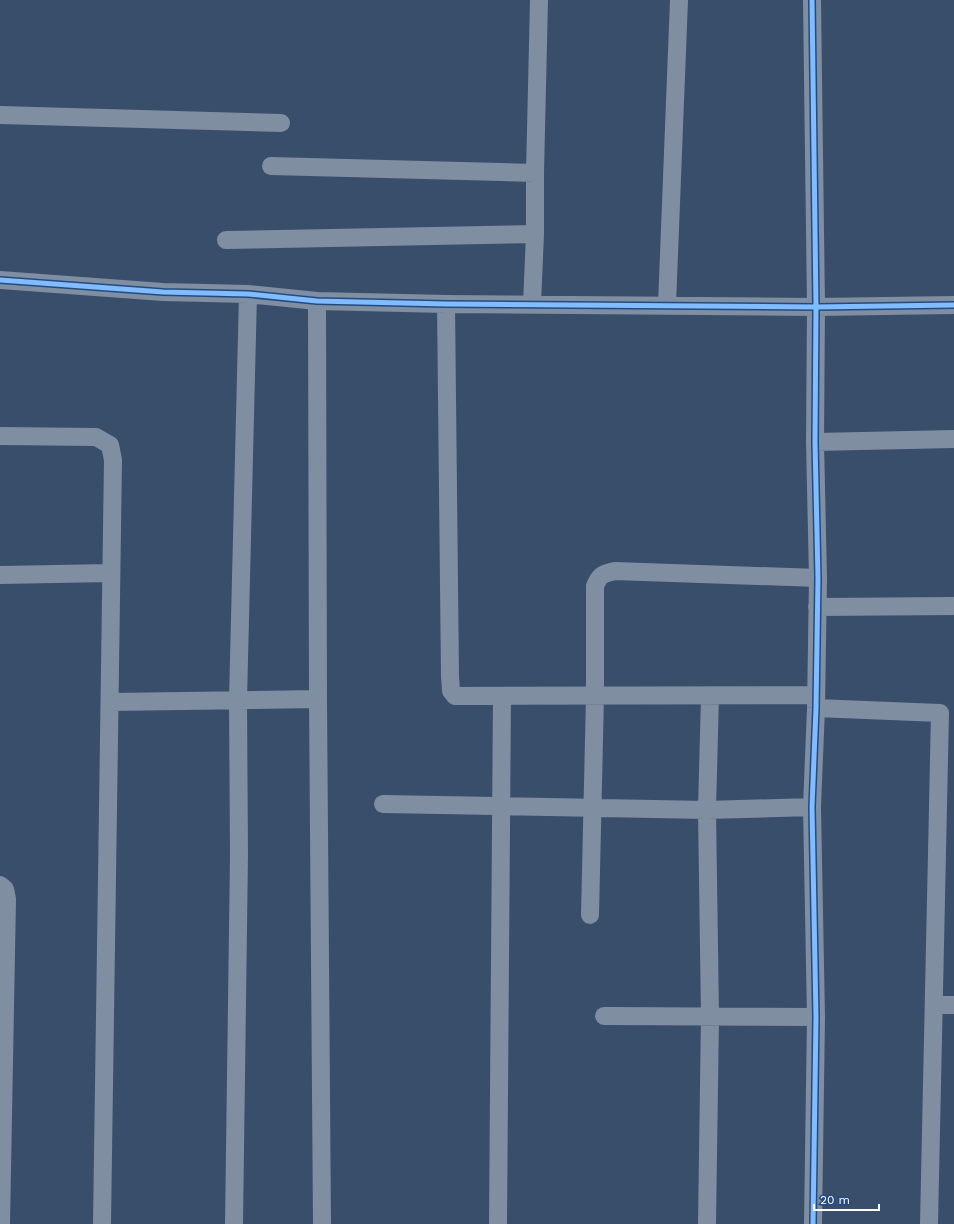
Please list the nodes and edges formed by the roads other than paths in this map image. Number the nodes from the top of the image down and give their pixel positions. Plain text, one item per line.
1 (539, 0) edge
2 (679, 0) edge
3 (812, 0) edge
4 (0, 115) edge
5 (281, 123) dead end
6 (271, 166) dead end
7 (535, 173) junction
8 (536, 234) junction
9 (226, 240) dead end
10 (0, 280) edge
11 (248, 294) junction
12 (317, 301) junction
13 (446, 304) junction
14 (532, 304) junction
15 (667, 305) junction
16 (954, 305) edge
17 (816, 307) junction
18 (0, 436) edge
19 (954, 439) edge
20 (815, 442) junction
21 (111, 572) junction
22 (0, 575) edge
23 (818, 578) junction
24 (954, 606) edge
25 (817, 607) junction
26 (502, 696) junction
27 (595, 696) junction
28 (710, 696) junction
29 (318, 699) junction
30 (238, 700) junction
31 (110, 702) junction
32 (816, 702) junction
33 (947, 713) edge
34 (383, 804) dead end
35 (502, 806) junction
36 (812, 807) junction
37 (592, 809) junction
38 (707, 810) junction
39 (0, 885) edge
40 (590, 915) dead end
41 (934, 1005) junction
42 (954, 1005) edge
43 (604, 1016) dead end
44 (710, 1016) junction
45 (816, 1017) junction
46 (1, 1224) edge
47 (102, 1224) edge
48 (234, 1224) edge
49 (322, 1224) edge
50 (498, 1224) edge
51 (708, 1224) edge
52 (813, 1224) edge
53 (929, 1224) edge

1 - 7 street
2 - 15 street
3 - 17 street
4 - 5 street
6 - 7 street
7 - 8 street
8 - 9 street
8 - 14 street
10 - 11 street
11 - 12 street
11 - 30 street
12 - 13 street
12 - 29 street
13 - 14 street
13 - 26 street
14 - 15 street
15 - 17 street
16 - 17 street
17 - 20 street
18 - 21 street
19 - 20 street
20 - 23 street
21 - 22 street
21 - 31 street
23 - 25 street
23 - 27 street
24 - 25 street
25 - 32 street
26 - 27 street
26 - 35 street
27 - 28 street
27 - 37 street
28 - 32 street
28 - 38 street
29 - 30 street
29 - 49 street
30 - 31 street
30 - 48 street
31 - 47 street
32 - 33 street
32 - 36 street
33 - 41 street
34 - 35 street
35 - 37 street
35 - 50 street
36 - 38 street
36 - 45 street
37 - 38 street
37 - 40 street
38 - 44 street
39 - 46 street
41 - 42 street
41 - 53 street
43 - 44 street
44 - 45 street
44 - 51 street
45 - 52 street

